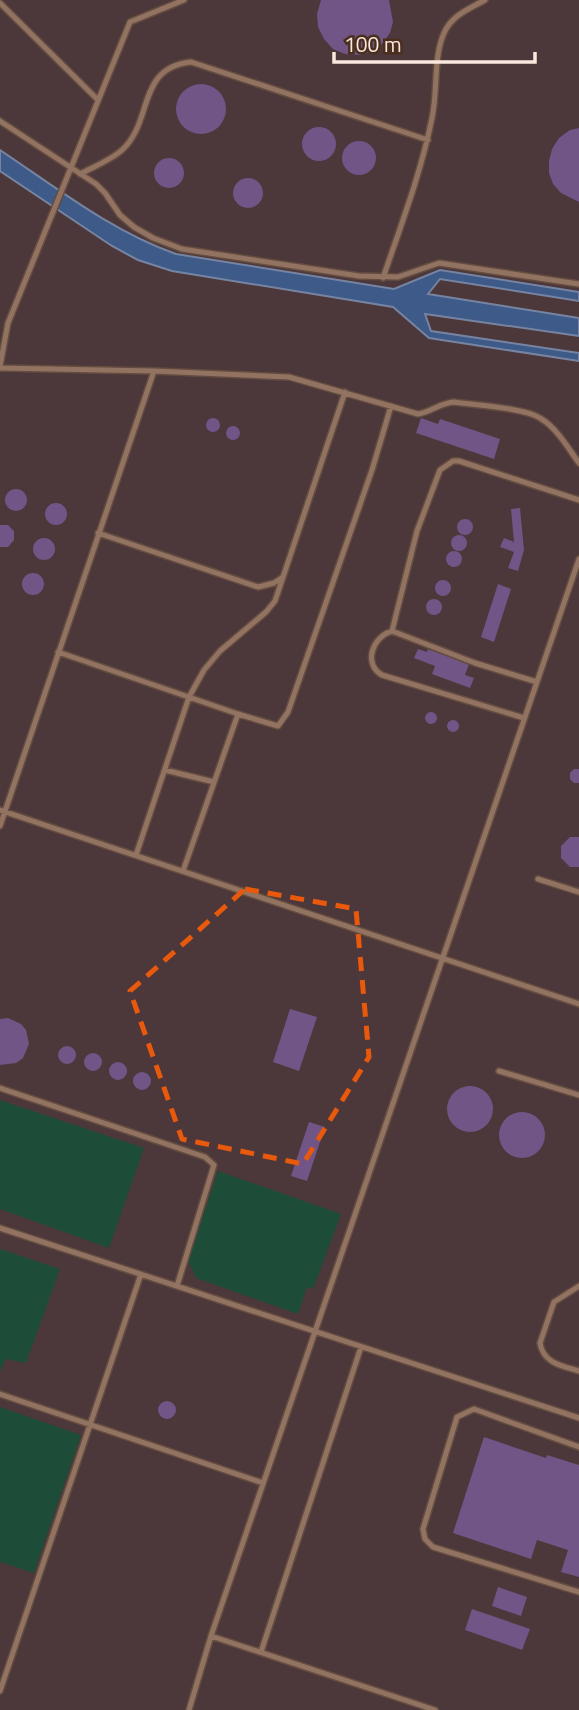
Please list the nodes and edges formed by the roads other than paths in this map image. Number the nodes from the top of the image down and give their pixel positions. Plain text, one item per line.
1 (184, 0) edge
2 (485, 0) edge
3 (0, 3) edge
4 (98, 100) junction
5 (0, 121) edge
6 (428, 140) junction
7 (69, 170) junction
8 (80, 174) junction
9 (383, 278) junction
10 (579, 284) edge
11 (0, 367) edge
12 (154, 371) junction
13 (345, 393) junction
14 (391, 406) junction
15 (579, 463) edge
16 (579, 500) edge
17 (99, 533) junction
18 (579, 559) edge
19 (285, 576) junction
20 (392, 631) junction
21 (58, 652) junction
22 (537, 682) junction
23 (189, 697) junction
24 (238, 714) junction
25 (524, 718) junction
26 (165, 770) junction
27 (214, 782) junction
28 (3, 811) edge
29 (0, 826) edge
30 (136, 855) junction
31 (183, 871) junction
32 (538, 879) dead end
33 (579, 892) edge
34 (443, 957) junction
35 (579, 1004) edge
36 (499, 1071) dead end
37 (0, 1088) edge
38 (579, 1096) edge
39 (0, 1228) edge
40 (141, 1275) junction
41 (177, 1286) junction
42 (579, 1286) edge
43 (315, 1331) junction
44 (361, 1347) junction
45 (579, 1371) edge
46 (0, 1394) edge
47 (579, 1418) edge
48 (90, 1424) junction
49 (579, 1447) edge
50 (263, 1483) junction
51 (579, 1592) edge
52 (211, 1636) junction
53 (261, 1652) junction
54 (0, 1691) edge
55 (189, 1710) edge
56 (435, 1710) edge

1 - 4 lane
2 - 6 lane
3 - 4 lane
4 - 7 lane
5 - 7 lane
6 - 8 lane
6 - 9 lane
7 - 8 lane
7 - 11 lane
8 - 9 lane
9 - 10 lane
11 - 12 lane
12 - 13 lane
12 - 17 lane
13 - 14 lane
13 - 19 lane
14 - 15 lane
14 - 24 lane
16 - 20 lane
17 - 19 lane
17 - 21 lane
18 - 22 lane
19 - 23 lane
20 - 22 lane
20 - 25 lane
21 - 23 lane
21 - 28 lane
22 - 25 lane
23 - 24 lane
23 - 26 lane
24 - 27 lane
25 - 34 lane
26 - 27 lane
26 - 30 lane
27 - 31 lane
28 - 29 lane
28 - 30 lane
30 - 31 lane
31 - 34 lane
32 - 33 lane
34 - 35 lane
34 - 43 lane
36 - 38 lane
37 - 41 lane
39 - 40 lane
40 - 41 lane
40 - 48 lane
41 - 43 lane
42 - 45 lane
43 - 44 lane
43 - 50 lane
44 - 47 lane
44 - 53 lane
46 - 48 lane
48 - 50 lane
48 - 54 lane
49 - 51 lane
50 - 52 lane
52 - 53 lane
52 - 55 lane
53 - 56 lane

